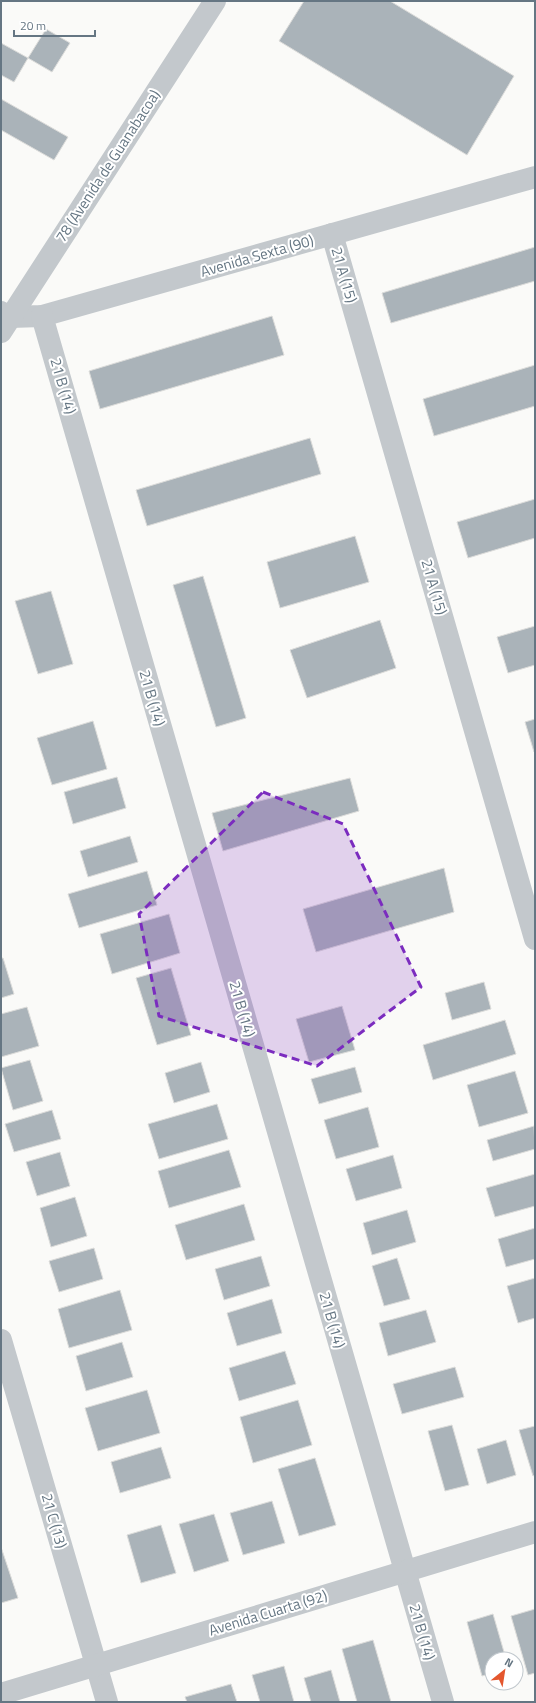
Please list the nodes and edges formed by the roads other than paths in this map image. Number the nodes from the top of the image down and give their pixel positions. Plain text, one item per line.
1 (215, 1) edge
2 (535, 177) edge
3 (332, 234) junction
4 (42, 316) junction
5 (4, 320) edge
6 (535, 939) edge
7 (1, 1340) edge
8 (535, 1532) edge
9 (405, 1572) junction
10 (96, 1665) junction
11 (1, 1694) edge
12 (107, 1702) edge
13 (443, 1702) edge

1 - 5 street, 78 (Avenida de Guanabacoa)
2 - 3 street, Avenida Sexta (90)
3 - 4 street, Avenida Sexta (90)
3 - 6 street, 21 A (15)
4 - 5 street, Avenida Sexta (90)
4 - 9 street, 21 B (14)
7 - 10 street, 21 C (13)
8 - 9 street, Avenida Cuarta (92)
9 - 10 street, Avenida Cuarta (92)
9 - 13 street, 21 B (14)
10 - 11 street, Avenida Cuarta (92)
10 - 12 street, 21 C (13)

